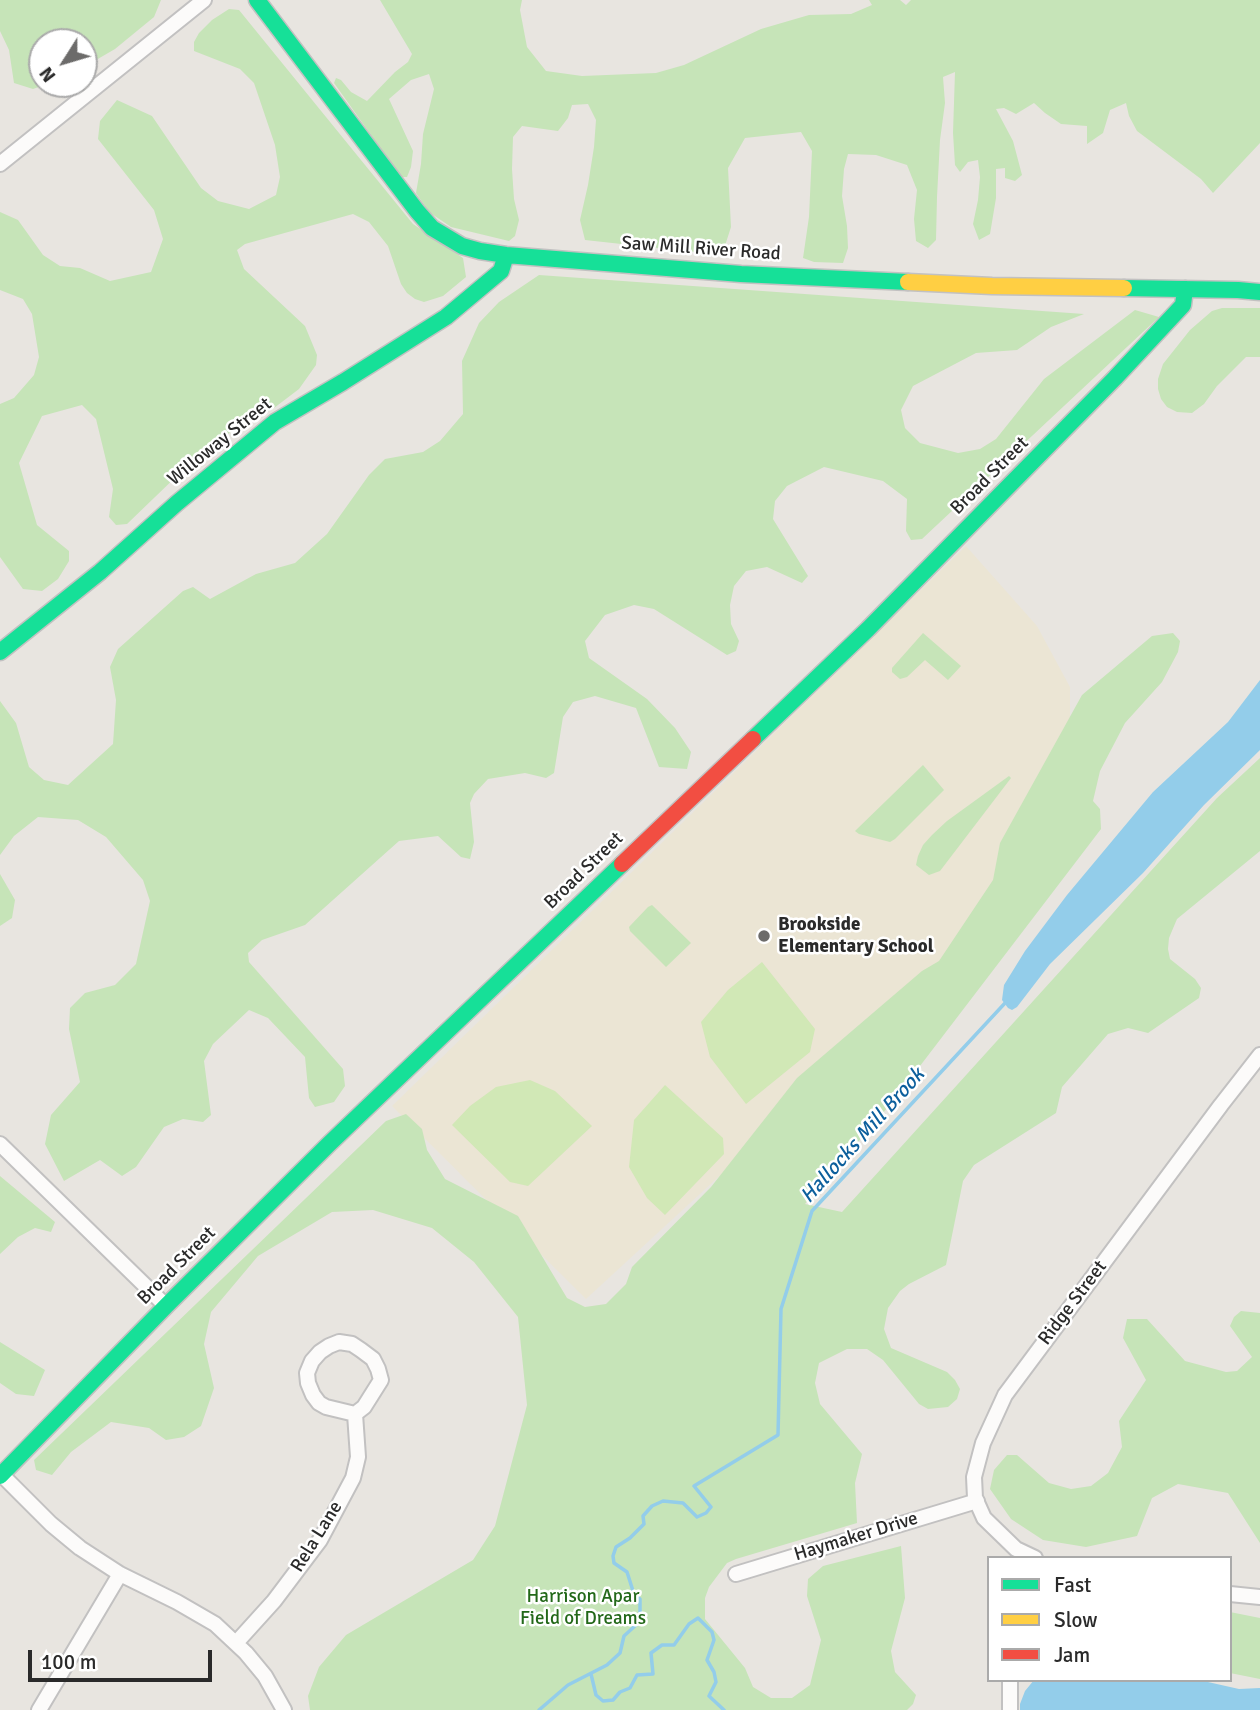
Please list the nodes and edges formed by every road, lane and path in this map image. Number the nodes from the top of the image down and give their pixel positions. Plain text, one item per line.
1 (204, 0) edge
2 (257, 0) edge
3 (0, 164) edge
4 (506, 256) junction
5 (1185, 289) junction
6 (1260, 292) edge
7 (0, 652) edge
8 (1260, 1055) edge
9 (0, 1144) edge
10 (166, 1306) junction
11 (355, 1414) junction
12 (1, 1476) edge
13 (977, 1501) junction
14 (1031, 1556) edge
15 (120, 1574) junction
16 (736, 1574) dead end
17 (1232, 1594) edge
18 (1260, 1597) edge
19 (236, 1643) junction
20 (1010, 1682) edge
21 (1010, 1707) edge
22 (39, 1710) edge
23 (284, 1710) edge

1 - 3 street
2 - 4 main road, Saw Mill River Road
4 - 5 main road, Saw Mill River Road
4 - 7 main road, Willoway Street
5 - 6 main road, Saw Mill River Road
5 - 10 main road, Broad Street
8 - 13 street, Ridge Street
9 - 10 street
10 - 12 main road, Broad Street
11 - 11 street
11 - 19 street, Rela Lane
12 - 15 street
13 - 14 street
13 - 16 street, Haymaker Drive
15 - 19 street
15 - 22 street
17 - 18 street
19 - 23 street
20 - 21 street

